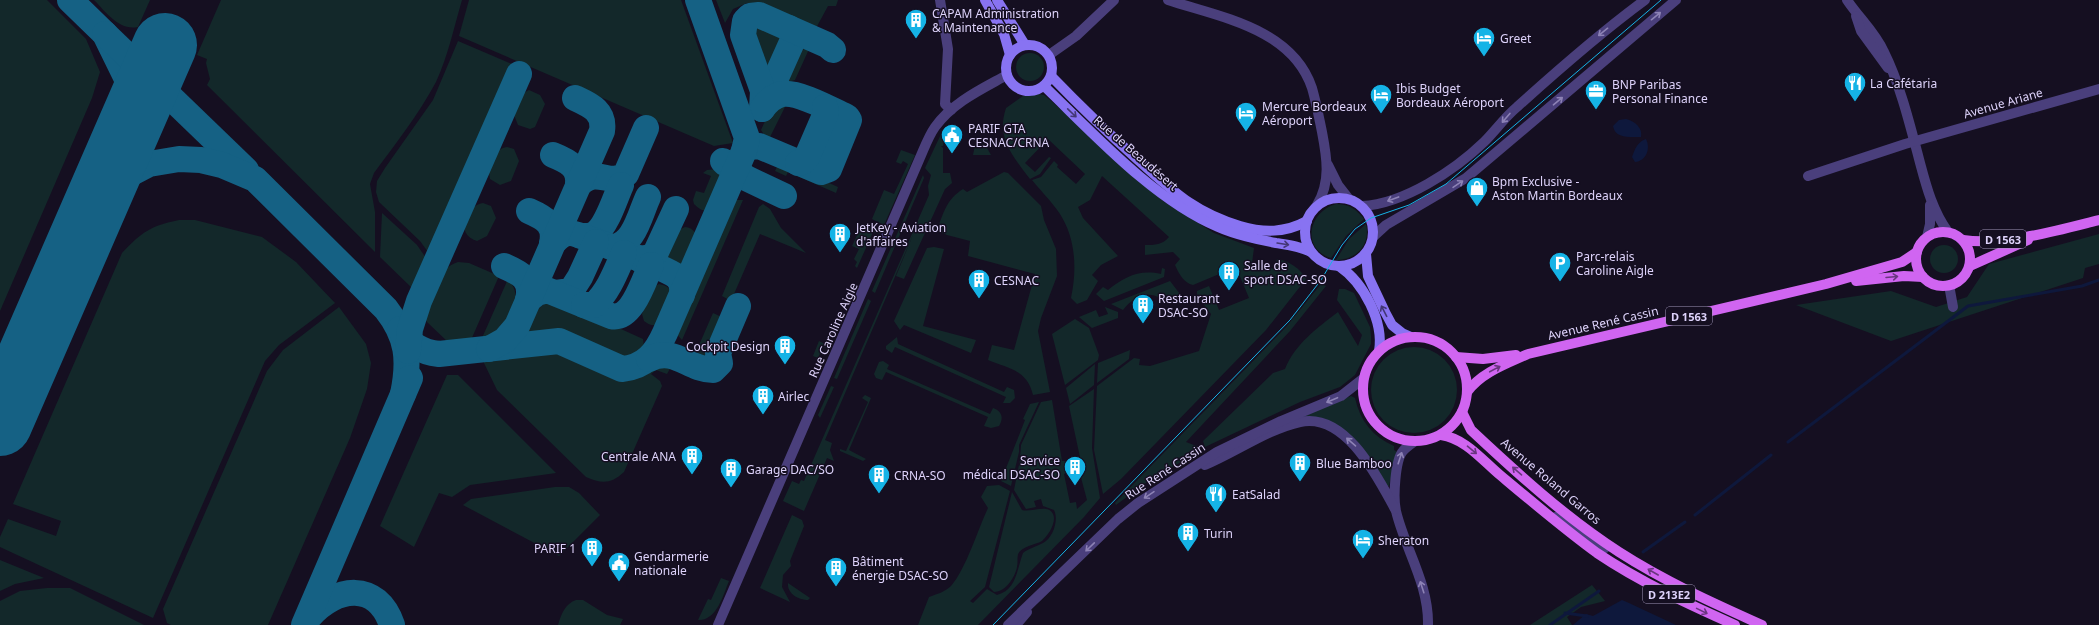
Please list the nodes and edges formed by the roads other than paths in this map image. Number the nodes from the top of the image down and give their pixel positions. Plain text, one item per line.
1 (940, 0) edge
2 (984, 0) edge
3 (997, 0) edge
4 (1114, 0) edge
5 (1168, 0) edge
6 (1645, 0) edge
7 (1676, 0) edge
8 (1847, 0) edge
9 (1025, 45) junction
10 (1010, 55) junction
11 (1049, 55) junction
12 (1007, 75) junction
13 (1051, 76) junction
14 (1044, 86) junction
15 (2099, 89) edge
16 (951, 110) junction
17 (1914, 142) junction
18 (1328, 165) junction
19 (1808, 176) dead end
20 (1349, 199) junction
21 (1930, 199) junction
22 (1318, 205) junction
23 (1362, 206) junction
24 (2099, 220) edge
25 (1307, 221) junction
26 (1948, 232) junction
27 (2043, 234) junction
28 (1374, 236) junction
29 (1927, 237) junction
30 (1963, 240) junction
31 (1311, 252) junction
32 (1917, 252) junction
33 (1366, 254) junction
34 (1339, 266) junction
35 (1970, 266) junction
36 (1923, 277) junction
37 (1826, 284) junction
38 (1949, 285) junction
39 (1954, 307) dead end
40 (1412, 337) junction
41 (1379, 351) junction
42 (1528, 354) junction
43 (1456, 357) junction
44 (1364, 378) junction
45 (1467, 392) junction
46 (1462, 412) junction
47 (1441, 435) junction
48 (1415, 441) junction
49 (1182, 475) junction
50 (1534, 503) junction
51 (1395, 509) junction
52 (1618, 551) junction
53 (1038, 597) junction
54 (718, 625) edge
55 (1008, 625) edge
56 (1016, 625) edge
57 (1428, 625) edge
58 (1735, 625) edge
59 (1762, 625) edge

1 - 16 street
2 - 10 main road
3 - 9 main road
4 - 11 street
5 - 18 street
6 -> 23 street
28 -> 7 street
8 - 17 street
9 - 10 main road
9 - 11 main road
10 - 12 main road
11 - 13 main road
12 - 14 main road
12 - 16 street, Rue Caroline Aigle
13 - 14 main road
13 - 25 main road, Rue de Beaudésert
14 -> 31 main road, Rue de Beaudésert
15 - 17 street, Avenue Ariane
16 - 54 street, Rue Caroline Aigle
17 - 19 street, Avenue Ariane
17 - 21 street
18 - 20 street
18 - 22 street
20 - 22 main road
20 - 23 main road
21 - 26 street
21 - 29 street
22 - 25 main road
23 - 28 main road
24 - 27 main road, D 1563
25 - 31 main road
26 - 29 main road
26 - 30 main road
27 - 30 main road, D 1563
27 - 35 main road, D 1563
28 - 33 main road
29 - 32 main road
30 - 35 main road
31 - 34 main road
32 - 36 main road
32 - 37 main road, Avenue René Cassin / D 1563
33 - 34 main road
40 -> 33 main road
34 - 41 main road
35 - 38 main road
37 -> 36 main road, Avenue René Cassin / D 1563
36 - 38 main road
37 - 42 main road, Avenue René Cassin / D 1563
38 - 39 street
40 - 41 main road
40 - 43 main road
41 - 44 main road
42 - 43 main road, D 1563
45 -> 42 main road, Avenue René Cassin / D 1563
43 - 45 main road
44 - 48 main road
44 -> 49 street, Rue René Cassin
45 - 46 main road
46 - 47 main road
52 -> 46 main road, Avenue Roland Garros / D 213E2
47 - 48 main road
47 -> 50 main road, D 213E2
51 -> 48 street
51 -> 49 street
49 -> 53 street, Rue René Cassin
50 - 52 street
50 -> 58 main road, D 213E2
57 -> 51 street
59 -> 52 main road, Avenue Roland Garros / D 213E2
53 - 55 street, Rue René Cassin
53 - 56 street

